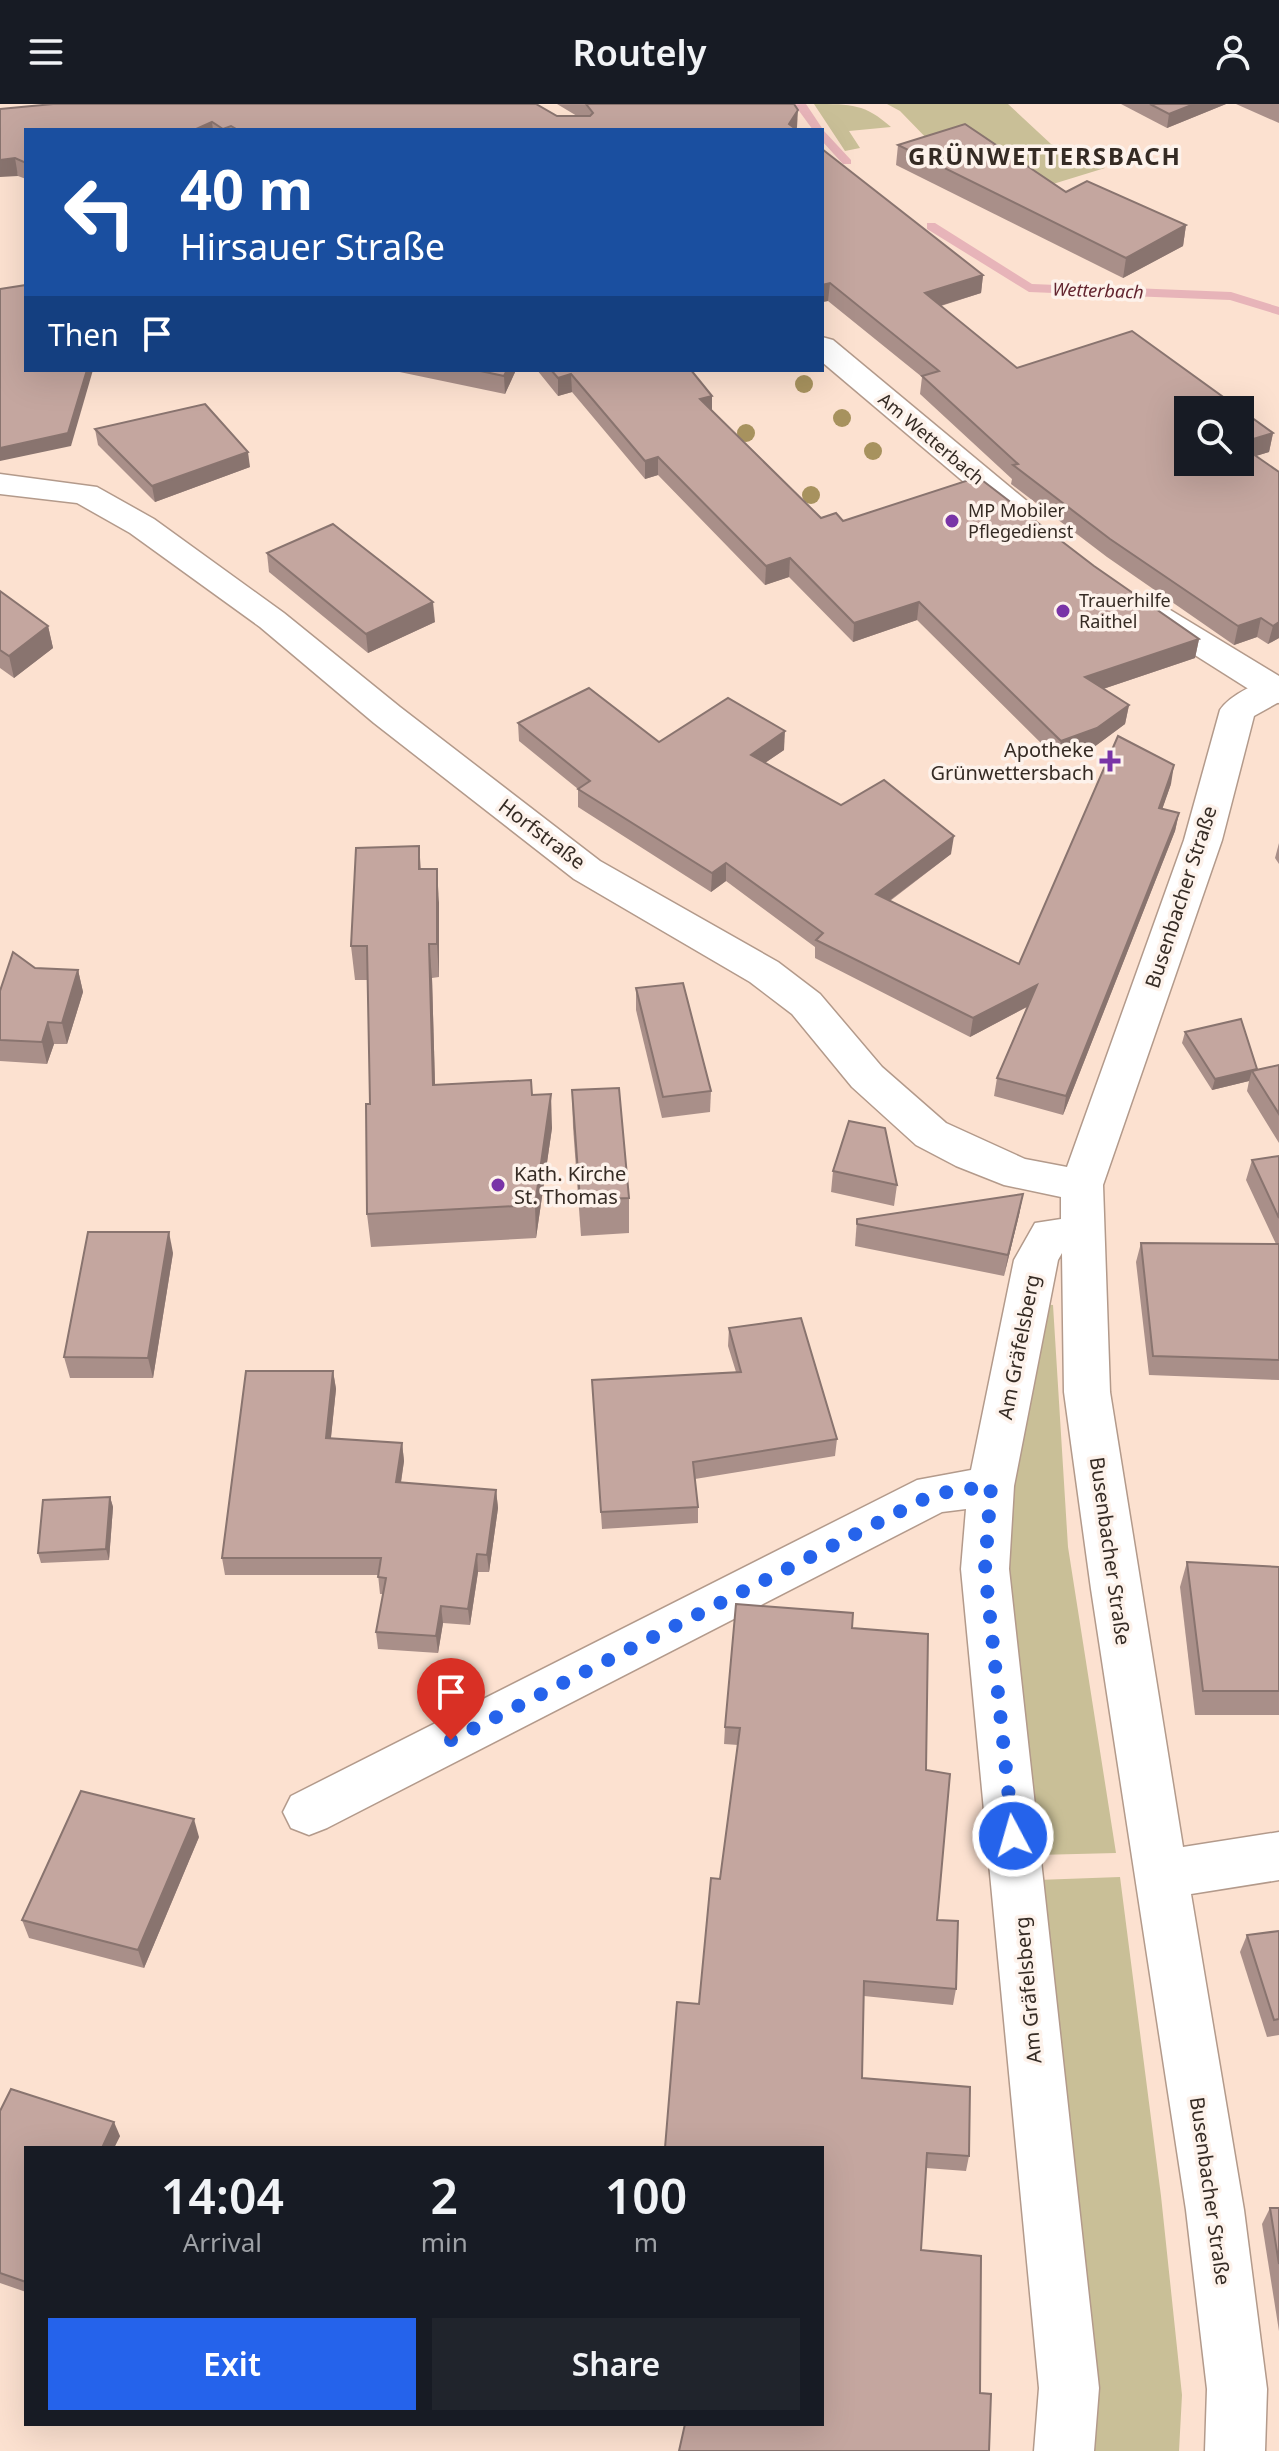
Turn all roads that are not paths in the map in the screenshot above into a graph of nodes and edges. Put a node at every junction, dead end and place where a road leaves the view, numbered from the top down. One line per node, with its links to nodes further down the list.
1 (824, 348): 3 (street, Am Wetterbach)
2 (0, 484): 6 (street, Horfstraße)
3 (1044, 531)
4 (1120, 591): 5 (street)
5 (1277, 691): 6 (street, Busenbacher Straße)
6 (1082, 1185): 7 (street, Busenbacher Straße)
7 (1084, 1237): 8 (street, Am Gräfelsberg); 11 (street, Busenbacher Straße)
8 (991, 1486): 9 (street); 12 (street, Am Gräfelsberg)
9 (309, 1812)
10 (1279, 1856): 11 (street)
11 (1161, 1875): 13 (street, Busenbacher Straße)
12 (1064, 2451)
13 (1235, 2451)

